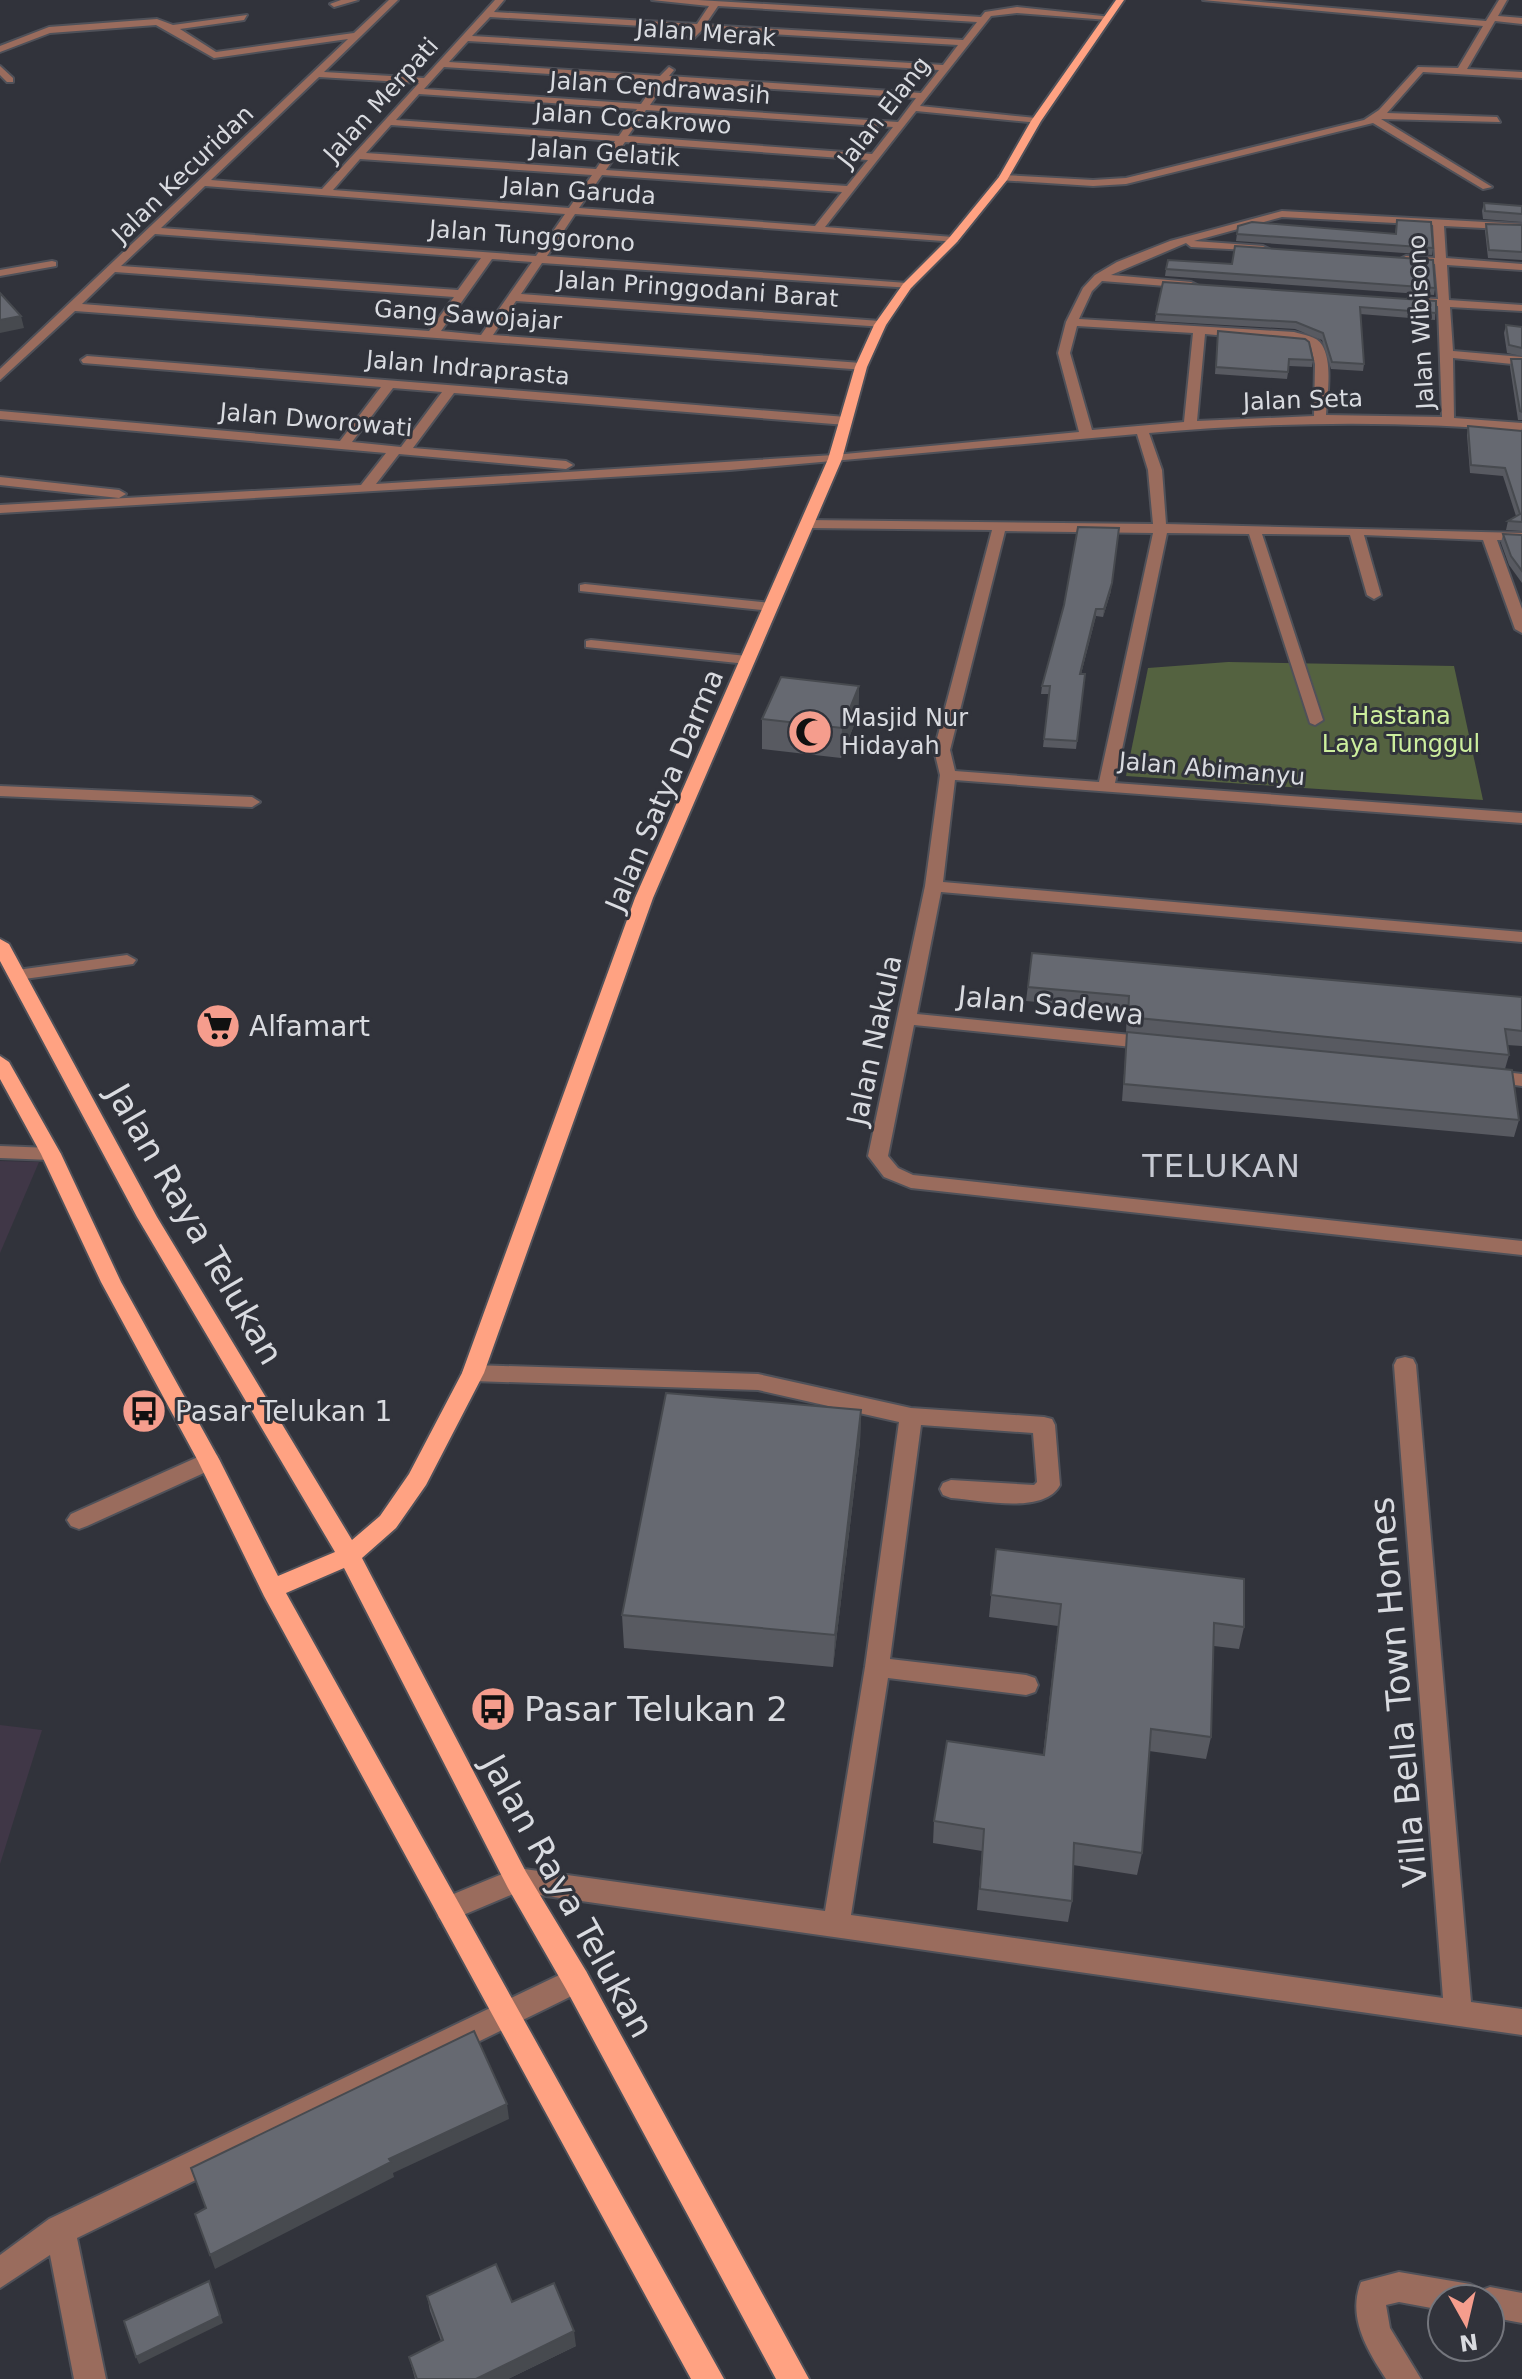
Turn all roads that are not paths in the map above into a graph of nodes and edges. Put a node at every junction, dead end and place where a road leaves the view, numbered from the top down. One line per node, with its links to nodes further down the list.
1 (354, 0): 8 (street)
2 (394, 0): 18 (street, Jalan Kecuridan)
3 (500, 0): 10 (street, Jalan Merpati)
4 (656, 0): 9 (street)
5 (1120, 0): 12 (main road, Jalan Satya Darma)
6 (1207, 0): 14 (street)
7 (1503, 0): 14 (street)
8 (334, 4)
9 (715, 4): 13 (street); 16 (street)
10 (487, 14): 16 (street); 19 (street, Jalan Merpati)
11 (244, 17): 17 (street)
12 (1108, 17): 13 (street); 38 (main road, Jalan Satya Darma)
13 (982, 20): 20 (street, Jalan Elang)
14 (1489, 21): 15 (street); 26 (street)
15 (1522, 21)
16 (698, 27): 20 (street); 22 (street)
17 (172, 28): 18 (street); 21 (street)
18 (358, 35): 27 (street, Jalan Kecuridan)
19 (465, 38): 22 (street, Jalan Merak); 23 (street, Jalan Merpati)
20 (964, 43): 24 (street, Jalan Elang)
21 (0, 49)
22 (681, 52): 24 (street, Jalan Merak); 29 (street)
23 (441, 64): 29 (street); 31 (street, Jalan Merpati)
24 (944, 68): 33 (street, Jalan Elang)
25 (0, 69): 30 (street)
26 (1461, 71): 28 (street); 36 (street)
27 (317, 74): 31 (street); 46 (street, Jalan Kecuridan)
28 (1522, 75)
29 (663, 79): 33 (street); 34 (street)
30 (10, 80)
31 (426, 81): 32 (street, Jalan Merpati)
32 (416, 91): 34 (street, Jalan Cendrawasih); 39 (street, Jalan Merpati)
33 (923, 96): 35 (street, Jalan Elang)
34 (644, 107): 40 (street, Jalan Cendrawasih); 41 (street)
35 (913, 108): 38 (street); 40 (street, Jalan Elang)
36 (1377, 118): 37 (street); 45 (street); 47 (street)
37 (1497, 120)
38 (1036, 121): 45 (main road, Jalan Satya Darma)
39 (389, 122): 41 (street, Jalan Cocakrowo); 42 (street, Jalan Merpati)
40 (900, 125): 43 (street, Jalan Elang)
41 (622, 139): 43 (street, Jalan Cocakrowo); 44 (street)
42 (358, 156): 44 (street, Jalan Gelatik); 49 (street, Jalan Merpati)
43 (875, 157): 48 (street, Jalan Elang)
44 (599, 172): 48 (street, Jalan Gelatik); 50 (street)
45 (1003, 178): 55 (main road, Jalan Satya Darma)
46 (203, 183): 49 (street, Jalan Garuda); 54 (street, Jalan Kecuridan)
47 (1487, 187)
48 (849, 189): 53 (street, Jalan Elang)
49 (325, 192): 50 (street, Jalan Garuda)
50 (573, 211): 53 (street, Jalan Garuda); 60 (street)
51 (1438, 222): 52 (street); 56 (street); 61 (street, Jalan Wibisono)
52 (1522, 227)
53 (818, 229): 55 (street, Jalan Garuda)
54 (153, 231): 58 (street, Jalan Tunggorono); 64 (street, Jalan Kecuridan)
55 (953, 240): 67 (main road, Jalan Satya Darma)
56 (1174, 243): 57 (street); 66 (street)
57 (1284, 250)
58 (489, 255): 60 (street, Jalan Tunggorono); 69 (street)
59 (1393, 258): 61 (street)
60 (540, 259): 67 (street, Jalan Tunggorono); 70 (street)
61 (1440, 261): 63 (street); 72 (street, Jalan Wibisono)
62 (52, 264): 65 (street)
63 (1522, 267)
64 (113, 269): 69 (street); 73 (street, Jalan Kecuridan)
65 (0, 273)
66 (1099, 277): 68 (street); 75 (street)
67 (907, 286): 76 (main road, Jalan Satya Darma)
68 (1206, 286)
69 (461, 294): 78 (street)
70 (514, 297): 76 (street, Jalan Pringgodani Barat); 79 (street)
71 (1401, 300): 72 (street)
72 (1444, 303): 74 (street); 80 (street, Jalan Wibisono)
73 (73, 307): 78 (street, Gang Sawojajar); 84 (street, Jalan Kecuridan)
74 (1522, 308)
75 (1072, 322): 77 (street); 94 (street)
76 (880, 325): 83 (main road, Jalan Satya Darma)
77 (1199, 330): 88 (street); 92 (street)
78 (433, 334): 79 (street, Gang Sawojajar)
79 (485, 338): 83 (street, Gang Sawojajar)
80 (1447, 354): 82 (street); 90 (street, Jalan Wibisono)
81 (87, 360): 85 (street, Jalan Indraprasta)
82 (1522, 361)
83 (861, 367): 89 (main road, Jalan Satya Darma)
84 (0, 376)
85 (390, 384): 86 (street, Jalan Indraprasta); 95 (street)
86 (452, 388): 89 (street, Jalan Indraprasta); 96 (street)
87 (0, 415): 95 (street, Jalan Dworowati)
88 (1320, 419): 90 (street, Jalan Seta); 92 (street, Jalan Seta)
89 (846, 421): 97 (main road, Jalan Satya Darma)
90 (1448, 421): 91 (street, Jalan Seta)
91 (1522, 427)
92 (1190, 428): 93 (street, Jalan Seta)
93 (1142, 431): 94 (street, Jalan Seta); 105 (street, Jalan Abimanyu)
94 (1087, 436): 97 (street, Jalan Seta)
95 (344, 444): 96 (street, Jalan Dworowati)
96 (401, 449): 98 (street, Jalan Dworowati); 100 (street)
97 (835, 459): 98 (street, Jalan Seta); 103 (main road, Jalan Satya Darma)
98 (629, 471): 100 (street)
99 (0, 481): 101 (street)
100 (366, 488): 101 (street)
101 (129, 502): 102 (street)
102 (0, 509)
103 (808, 524): 104 (street); 112 (main road, Jalan Satya Darma)
104 (999, 528): 105 (street); 117 (street, Jalan Nakula)
105 (1160, 531): 107 (street); 118 (street, Jalan Abimanyu)
106 (1356, 531): 107 (street); 108 (street); 111 (street)
107 (1255, 532): 116 (street)
108 (1489, 536): 109 (street); 113 (street)
109 (1522, 537)
110 (585, 588): 112 (street)
111 (1374, 595)
112 (771, 607): 115 (main road, Jalan Satya Darma)
113 (1522, 629)
114 (591, 644): 115 (street)
115 (747, 660): 136 (main road, Jalan Satya Darma)
116 (1315, 720)
117 (948, 775): 118 (street); 122 (street, Jalan Nakula)
118 (1106, 787): 121 (street, Jalan Abimanyu)
119 (0, 791): 120 (street)
120 (252, 802)
121 (1522, 818)
122 (934, 886): 123 (street); 127 (street, Jalan Nakula)
123 (1522, 937)
124 (0, 944): 126 (main road, Jalan Raya Telukan)
125 (127, 960): 126 (street)
126 (17, 975): 141 (main road, Jalan Raya Telukan)
127 (909, 1019): 128 (street, Jalan Sadewa); 134 (street, Jalan Nakula)
128 (1176, 1046)
129 (0, 1062): 133 (main road)
130 (1459, 1073): 131 (street)
131 (1522, 1080)
132 (0, 1152): 133 (street)
133 (51, 1154): 138 (main road)
134 (1522, 1248)
135 (1405, 1365): 150 (street, Villa Bella Town Homes)
136 (473, 1373): 137 (street); 141 (main road, Jalan Satya Darma)
137 (911, 1416): 139 (street); 143 (street)
138 (209, 1461): 140 (street); 142 (main road)
139 (951, 1489)
140 (79, 1520)
141 (349, 1556): 142 (main road, Jalan Satya Darma); 145 (main road, Jalan Raya Telukan)
142 (272, 1589): 146 (main road)
143 (877, 1667): 144 (street); 147 (street)
144 (1026, 1685)
145 (517, 1880): 146 (street); 147 (street); 148 (main road, Jalan Raya Telukan)
146 (449, 1909): 149 (main road)
147 (836, 1926): 150 (street)
148 (576, 1980): 149 (street); 157 (main road, Jalan Raya Telukan)
149 (506, 2011): 152 (street); 156 (main road)
150 (1458, 2013): 151 (street)
151 (1522, 2022)
152 (60, 2230): 153 (street); 155 (street)
153 (0, 2273)
154 (1426, 2292): 158 (street)
155 (90, 2379)
156 (708, 2379)
157 (793, 2379)
158 (1405, 2379)

